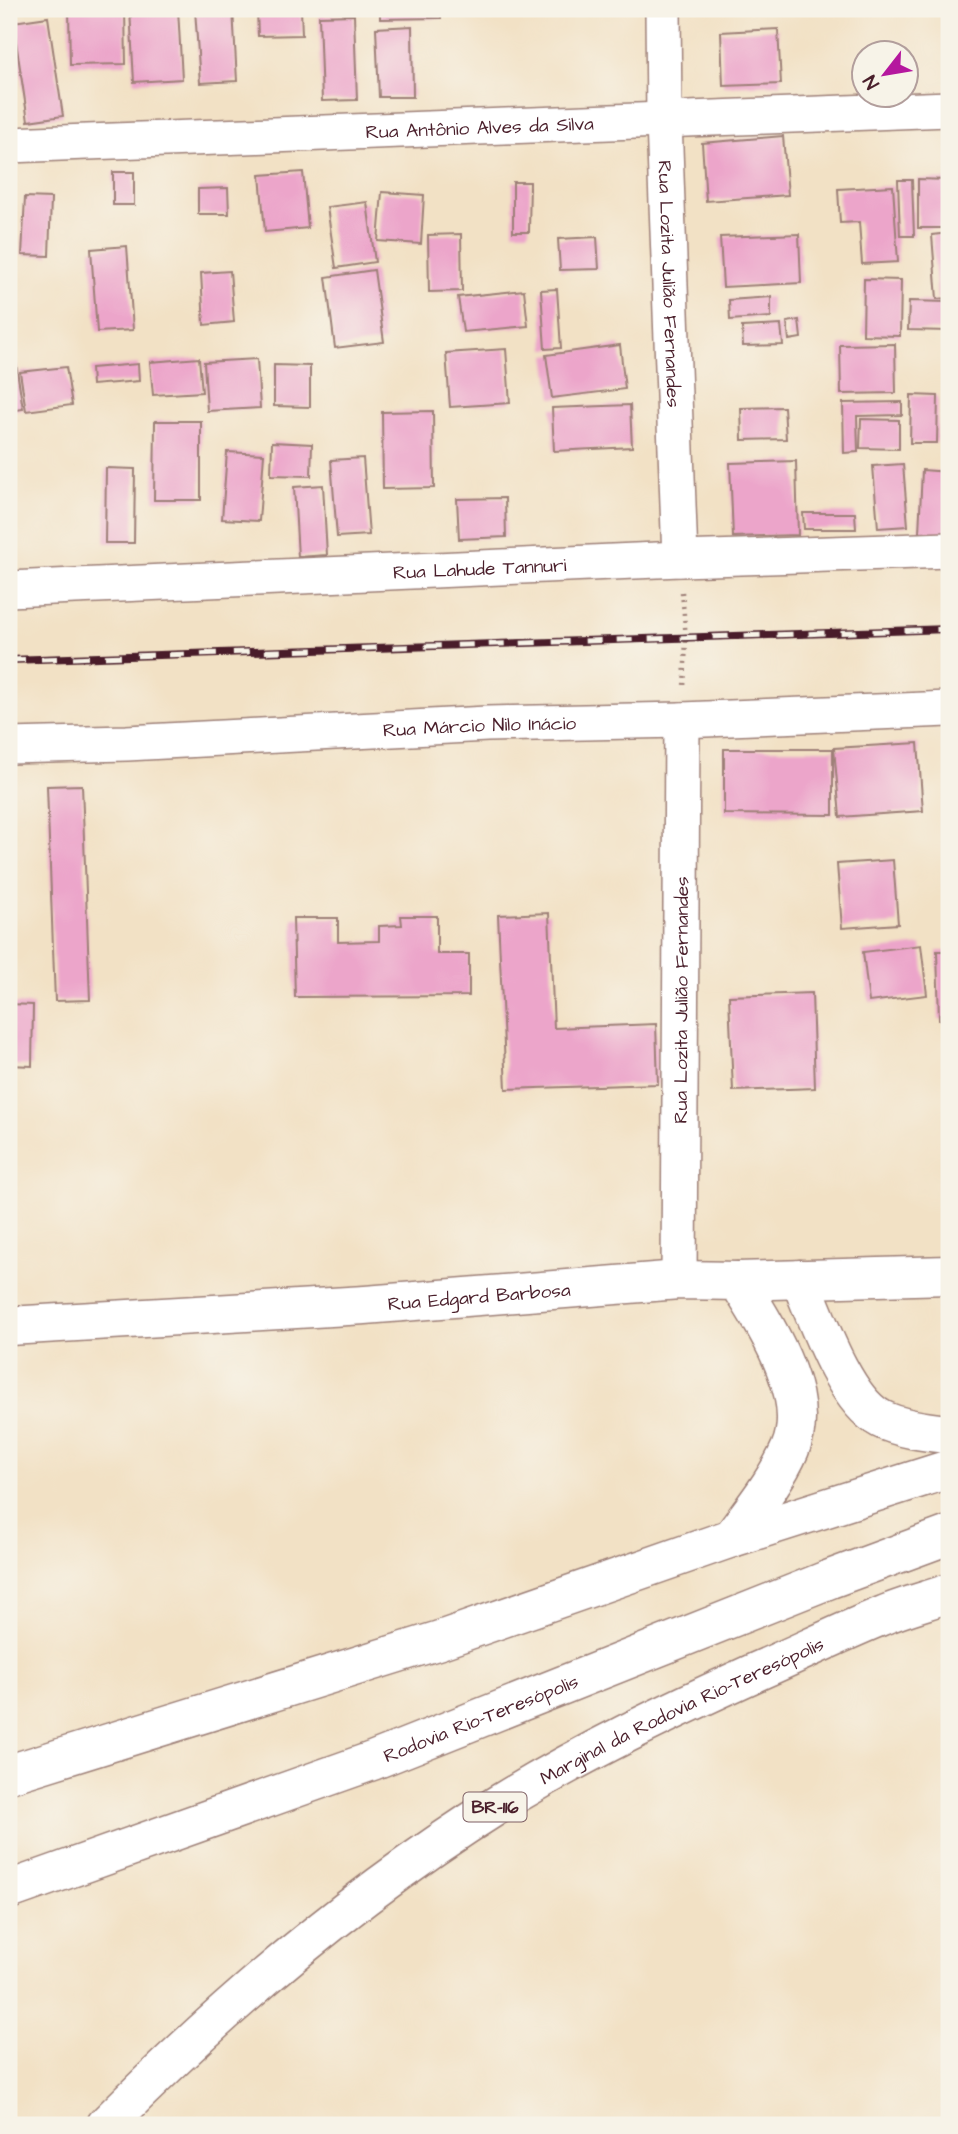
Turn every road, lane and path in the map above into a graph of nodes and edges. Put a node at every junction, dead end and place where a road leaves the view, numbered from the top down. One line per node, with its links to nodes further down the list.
1 (663, 9): 3 (street, Rua Lozita Julião Fernandes)
2 (949, 109): 3 (street, Rua Antônio Alves da Silva)
3 (664, 121): 4 (street, Rua Antônio Alves da Silva); 6 (street, Rua Lozita Julião Fernandes)
4 (9, 145)
5 (949, 550): 6 (street, Rua Lahude Tannuri)
6 (680, 559): 7 (street, Rua Lahude Tannuri); 9 (path)
7 (9, 589)
8 (949, 709): 9 (street, Rua Márcio Nilo Inácio)
9 (682, 720): 10 (street, Rua Márcio Nilo Inácio); 13 (street, Rua Lozita Julião Fernandes)
10 (9, 746)
11 (949, 1275): 12 (main road, Rua Edgard Barbosa)
12 (800, 1279): 14 (main road, Rua Edgard Barbosa); 16 (main road)
13 (679, 1280): 14 (main road, Rua Edgard Barbosa); 15 (main road, Rua Edgard Barbosa)
14 (738, 1281): 19 (main road)
15 (9, 1326)
16 (949, 1434)
17 (949, 1469): 19 (main road)
18 (949, 1535): 22 (main road, Rodovia Rio-Teresópolis)
19 (732, 1538): 21 (main road)
20 (949, 1593): 23 (main road, Marginal da Rodovia Rio-Teresópolis / BR-116)
21 (9, 1774)
22 (9, 1890)
23 (106, 2125)

